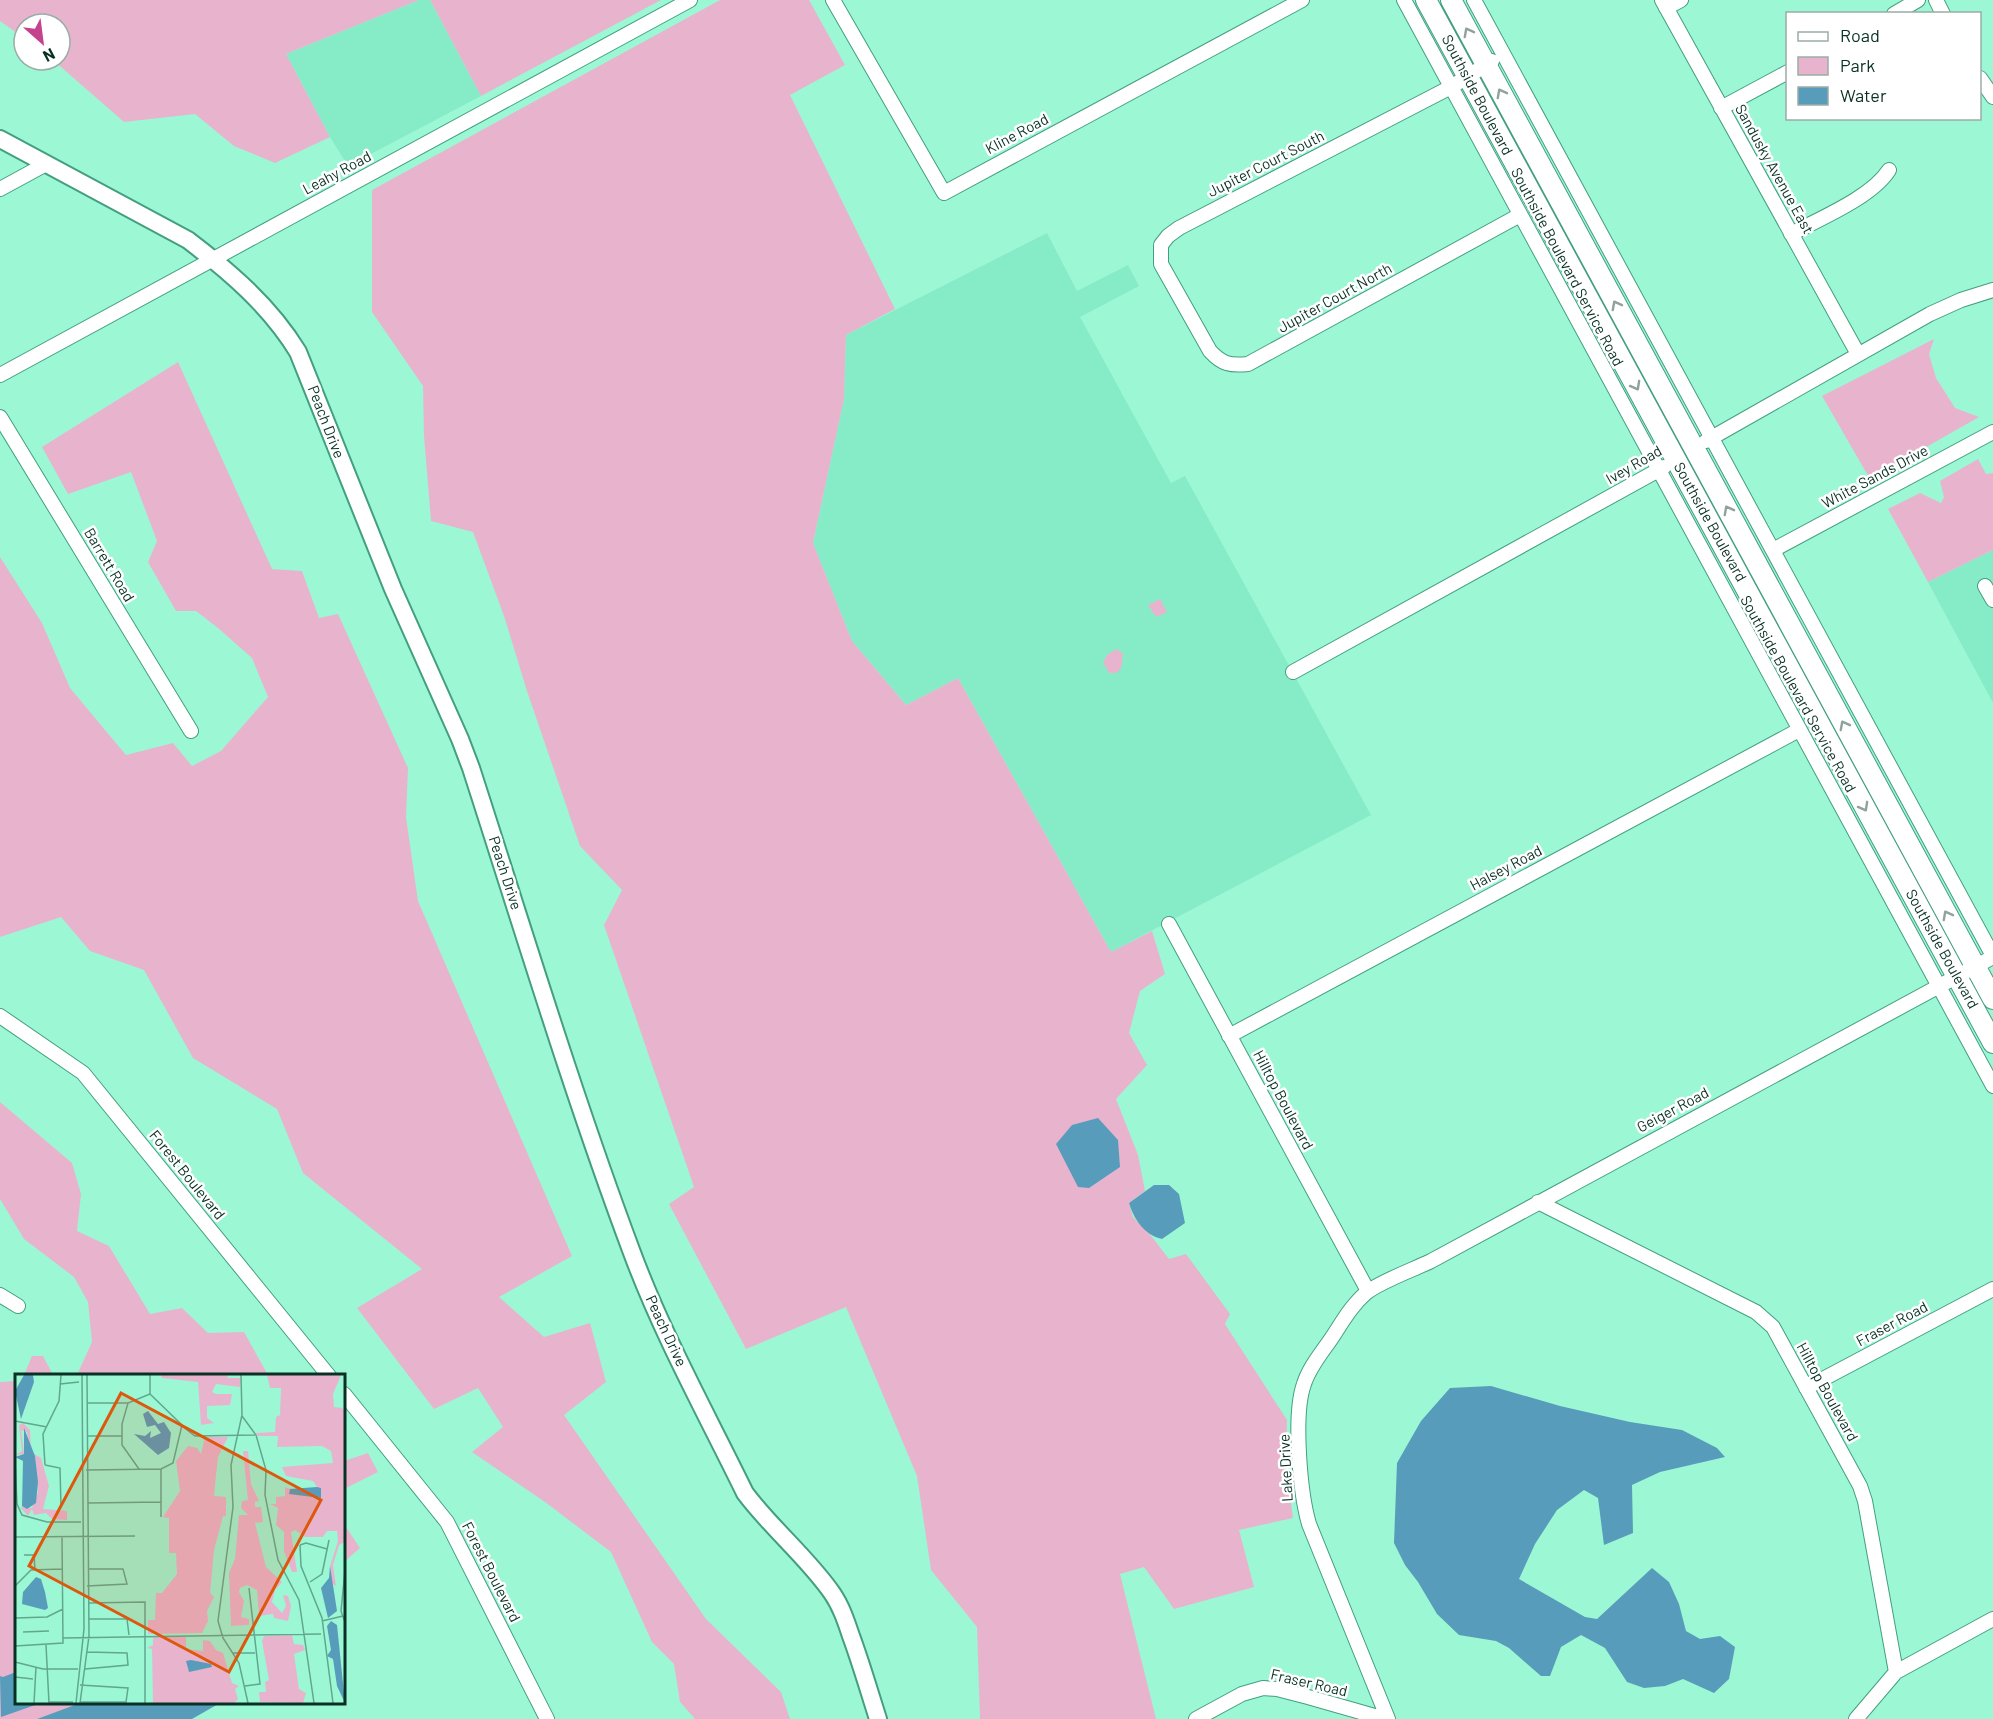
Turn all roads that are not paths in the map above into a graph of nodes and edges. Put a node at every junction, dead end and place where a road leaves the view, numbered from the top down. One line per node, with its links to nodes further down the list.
1 (690, 0): 26 (street, Leahy Road)
2 (833, 0): 3 (street, Kline Road)
3 (1302, 0)
4 (1404, 0): 17 (street, Southside Boulevard Service Road)
5 (1426, 0): 15 (highway, Southside Boulevard)
6 (1451, 0): 13 (highway, Southside Boulevard, one-way to 6)
7 (1474, 0): 12 (street)
8 (1681, 0): 10 (street)
9 (1918, 0): 11 (street)
10 (1664, 4): 19 (street, Sandusky Avenue East)
11 (1897, 12)
12 (1503, 54): 13 (street, Jupiter Court South); 33 (street)
13 (1486, 65): 15 (street, Jupiter Court South); 34 (highway, Southside Boulevard, one-way to 13)
14 (1786, 73): 19 (street)
15 (1468, 77): 17 (street, Jupiter Court South); 35 (highway, Southside Boulevard, one-way to 35)
16 (1981, 79): 18 (street)
17 (1451, 87): 24 (street, Southside Boulevard Service Road); 28 (street, Jupiter Court South)
18 (1993, 97)
19 (1721, 108): 25 (street, Sandusky Avenue East)
20 (0, 139): 21 (main road, Peach Drive)
21 (46, 164): 23 (street); 26 (main road, Peach Drive)
22 (1890, 170): 25 (street)
23 (0, 189)
24 (1520, 215): 28 (street, Jupiter Court North); 36 (street, Southside Boulevard Service Road)
25 (1791, 234): 29 (street, Sandusky Avenue East)
26 (213, 259): 30 (street, Leahy Road); 64 (main road, Peach Drive)
27 (1993, 290): 29 (street, Ivey Road)
28 (1185, 307)
29 (1858, 354): 33 (street, Ivey Road)
30 (0, 375)
31 (0, 417): 42 (street, Barrett Road)
32 (1993, 432): 37 (street, White Sands Drive)
33 (1712, 438): 34 (street, Ivey Road); 37 (street)
34 (1694, 448): 35 (street, Ivey Road); 45 (highway, Southside Boulevard, one-way to 34)
35 (1676, 460): 36 (street, Ivey Road); 46 (highway, Southside Boulevard, one-way to 46)
36 (1659, 471): 40 (street, Ivey Road); 41 (street, Southside Boulevard Service Road)
37 (1773, 550): 44 (street)
38 (1985, 586): 39 (street)
39 (1993, 600)
40 (1293, 672)
41 (1799, 730): 47 (street, Southside Boulevard Service Road); 50 (street, Halsey Road)
42 (191, 731)
43 (1169, 924): 50 (street, Hilltop Boulevard)
44 (1993, 956): 45 (street, Geiger Road)
45 (1975, 967): 46 (street, Geiger Road); 48 (highway, Southside Boulevard)
46 (1957, 976): 47 (street, Geiger Road); 51 (highway, Southside Boulevard)
47 (1939, 986): 52 (street, Southside Boulevard Service Road); 53 (street, Geiger Road)
48 (1993, 999)
49 (0, 1016): 58 (street, Forest Boulevard)
50 (1229, 1036): 55 (street, Hilltop Boulevard)
51 (1993, 1043)
52 (1993, 1086)
53 (1538, 1202): 55 (street, Geiger Road); 59 (street, Hilltop Boulevard)
54 (1993, 1289): 59 (street, Fraser Road)
55 (1368, 1292): 66 (street, Lake Drive)
56 (0, 1295): 57 (street)
57 (18, 1306)
58 (327, 1374)
59 (1806, 1388): 62 (street, Hilltop Boulevard)
60 (345, 1395): 63 (street, Forest Boulevard)
61 (1993, 1619): 62 (street)
62 (1896, 1672): 67 (street)
63 (547, 1719)
64 (878, 1719)
65 (1196, 1719): 66 (street, Fraser Road)
66 (1386, 1719)
67 (1856, 1719)

